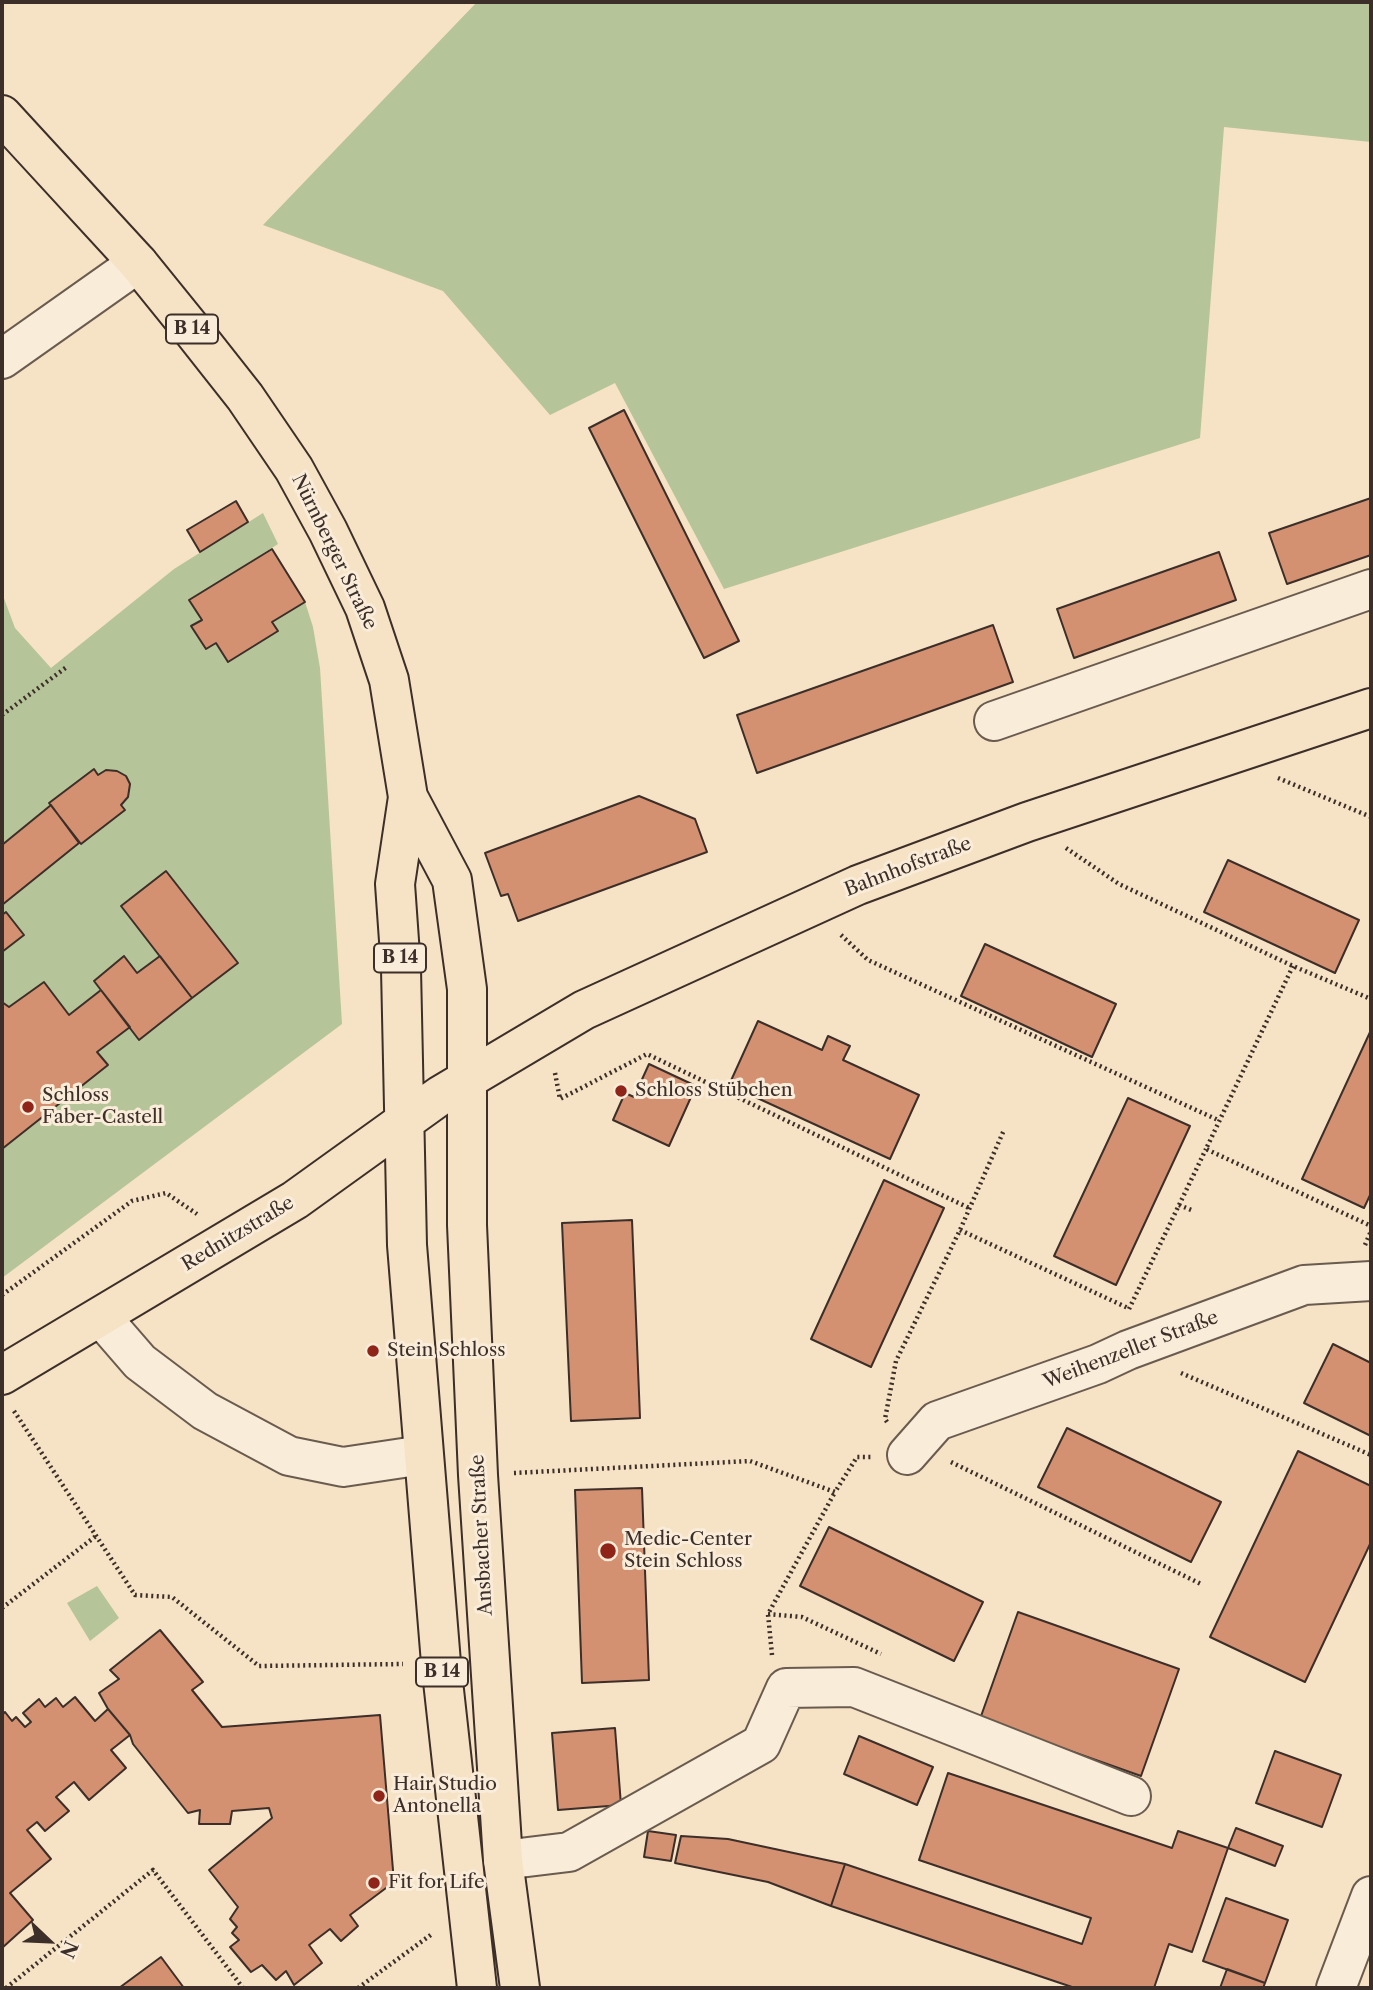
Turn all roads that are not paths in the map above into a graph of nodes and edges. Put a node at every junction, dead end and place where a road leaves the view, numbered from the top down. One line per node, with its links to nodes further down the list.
1 (2, 115): 2 (main road, Nürnberger Straße / B 14)
2 (138, 263): 3 (street); 7 (main road, Nürnberger Straße / B 14)
3 (2, 359)
4 (1371, 589): 6 (street)
5 (1371, 708): 8 (main road, Bahnhofstraße)
6 (994, 721)
7 (408, 797): 8 (main road, Nürnberger Straße / B 14); 9 (main road, Nürnberger Straße / B 14)
8 (467, 1081): 9 (main road, Rednitzstraße); 16 (main road, Ansbacher Straße / B 14)
9 (404, 1120): 11 (main road, Rednitzstraße); 13 (main road, B 14)
10 (1371, 1281): 14 (street, Weihenzeller Straße)
11 (101, 1317): 12 (main road, Rednitzstraße); 13 (street)
12 (5, 1389)
13 (423, 1455): 18 (main road, B 14)
14 (908, 1455)
15 (1131, 1796): 16 (street)
16 (503, 1860): 19 (main road, Ansbacher Straße / B 14)
17 (1371, 1896): 20 (street)
18 (477, 1988)
19 (520, 1988)
20 (1336, 1988)

